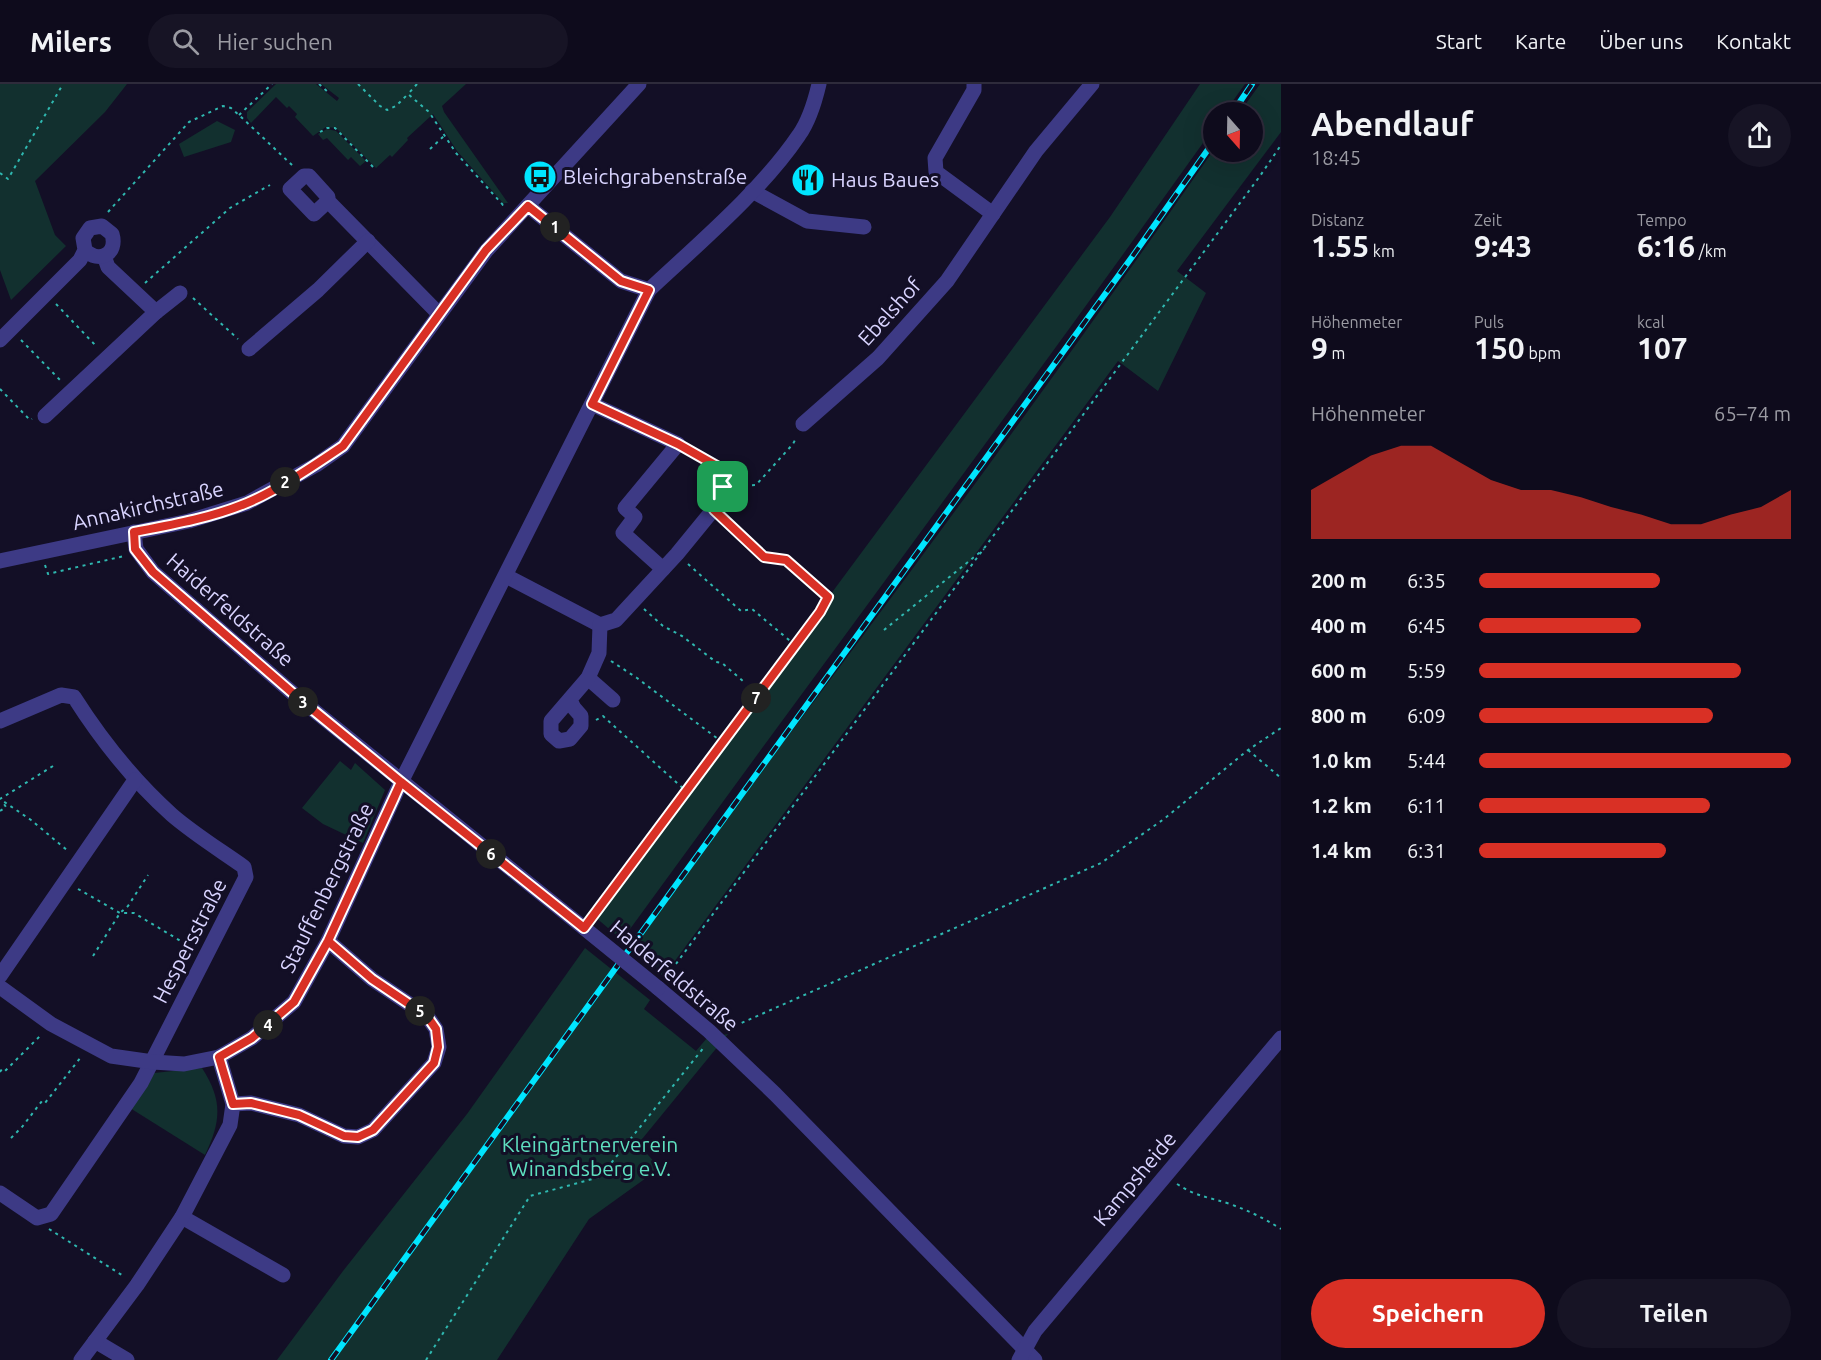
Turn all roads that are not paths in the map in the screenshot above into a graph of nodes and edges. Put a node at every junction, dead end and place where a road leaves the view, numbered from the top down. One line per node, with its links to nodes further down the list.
1 (639, 84): 7 (street, Annakirchstraße)
2 (819, 84): 5 (street)
3 (974, 84): 8 (street)
4 (1092, 84): 8 (street, Ebelshof)
5 (752, 191): 9 (street); 13 (street)
6 (328, 201): 6 (street); 10 (street)
7 (528, 206): 13 (street); 16 (street, Annakirchstraße)
8 (993, 214): 21 (street, Ebelshof)
9 (864, 227)
10 (368, 241): 16 (street); 18 (street)
11 (85, 250): 12 (street); 12 (street); 17 (street)
12 (104, 256): 15 (street)
13 (649, 290): 19 (street)
14 (180, 293): 15 (street)
15 (156, 312): 20 (street)
16 (440, 314): 23 (street, Annakirchstraße)
17 (5, 335)
18 (249, 349)
19 (592, 404): 25 (street); 26 (street)
20 (45, 416)
21 (803, 424)
22 (723, 487): 25 (street)
23 (134, 532): 24 (street, Annakirchstraße); 33 (street, Haiderfeldstraße)
24 (0, 561)
25 (663, 569): 27 (street)
26 (506, 576): 27 (street); 33 (street)
27 (600, 625): 28 (street)
28 (588, 678): 29 (street); 30 (street)
29 (570, 700): 29 (street)
30 (613, 700)
31 (0, 721): 32 (street, Hespersstraße)
32 (135, 780): 35 (street); 39 (street, Hespersstraße)
33 (401, 782): 34 (street, Stauffenbergstraße); 45 (street, Haiderfeldstraße, bridge)
34 (328, 941): 38 (street, Stauffenbergstraße); 40 (street)
35 (0, 976)
36 (0, 987): 39 (street, Stauffenbergstraße)
37 (1281, 1038): 45 (street, Kampsheide)
38 (219, 1057): 39 (street, Stauffenbergstraße); 40 (street)
39 (153, 1062): 41 (street, Hespersstraße)
40 (233, 1104): 42 (street)
41 (0, 1193)
42 (182, 1217): 43 (street); 44 (street)
43 (283, 1275)
44 (95, 1341): 46 (street); 47 (street)
45 (1026, 1357)
46 (81, 1360)
47 (127, 1360)

